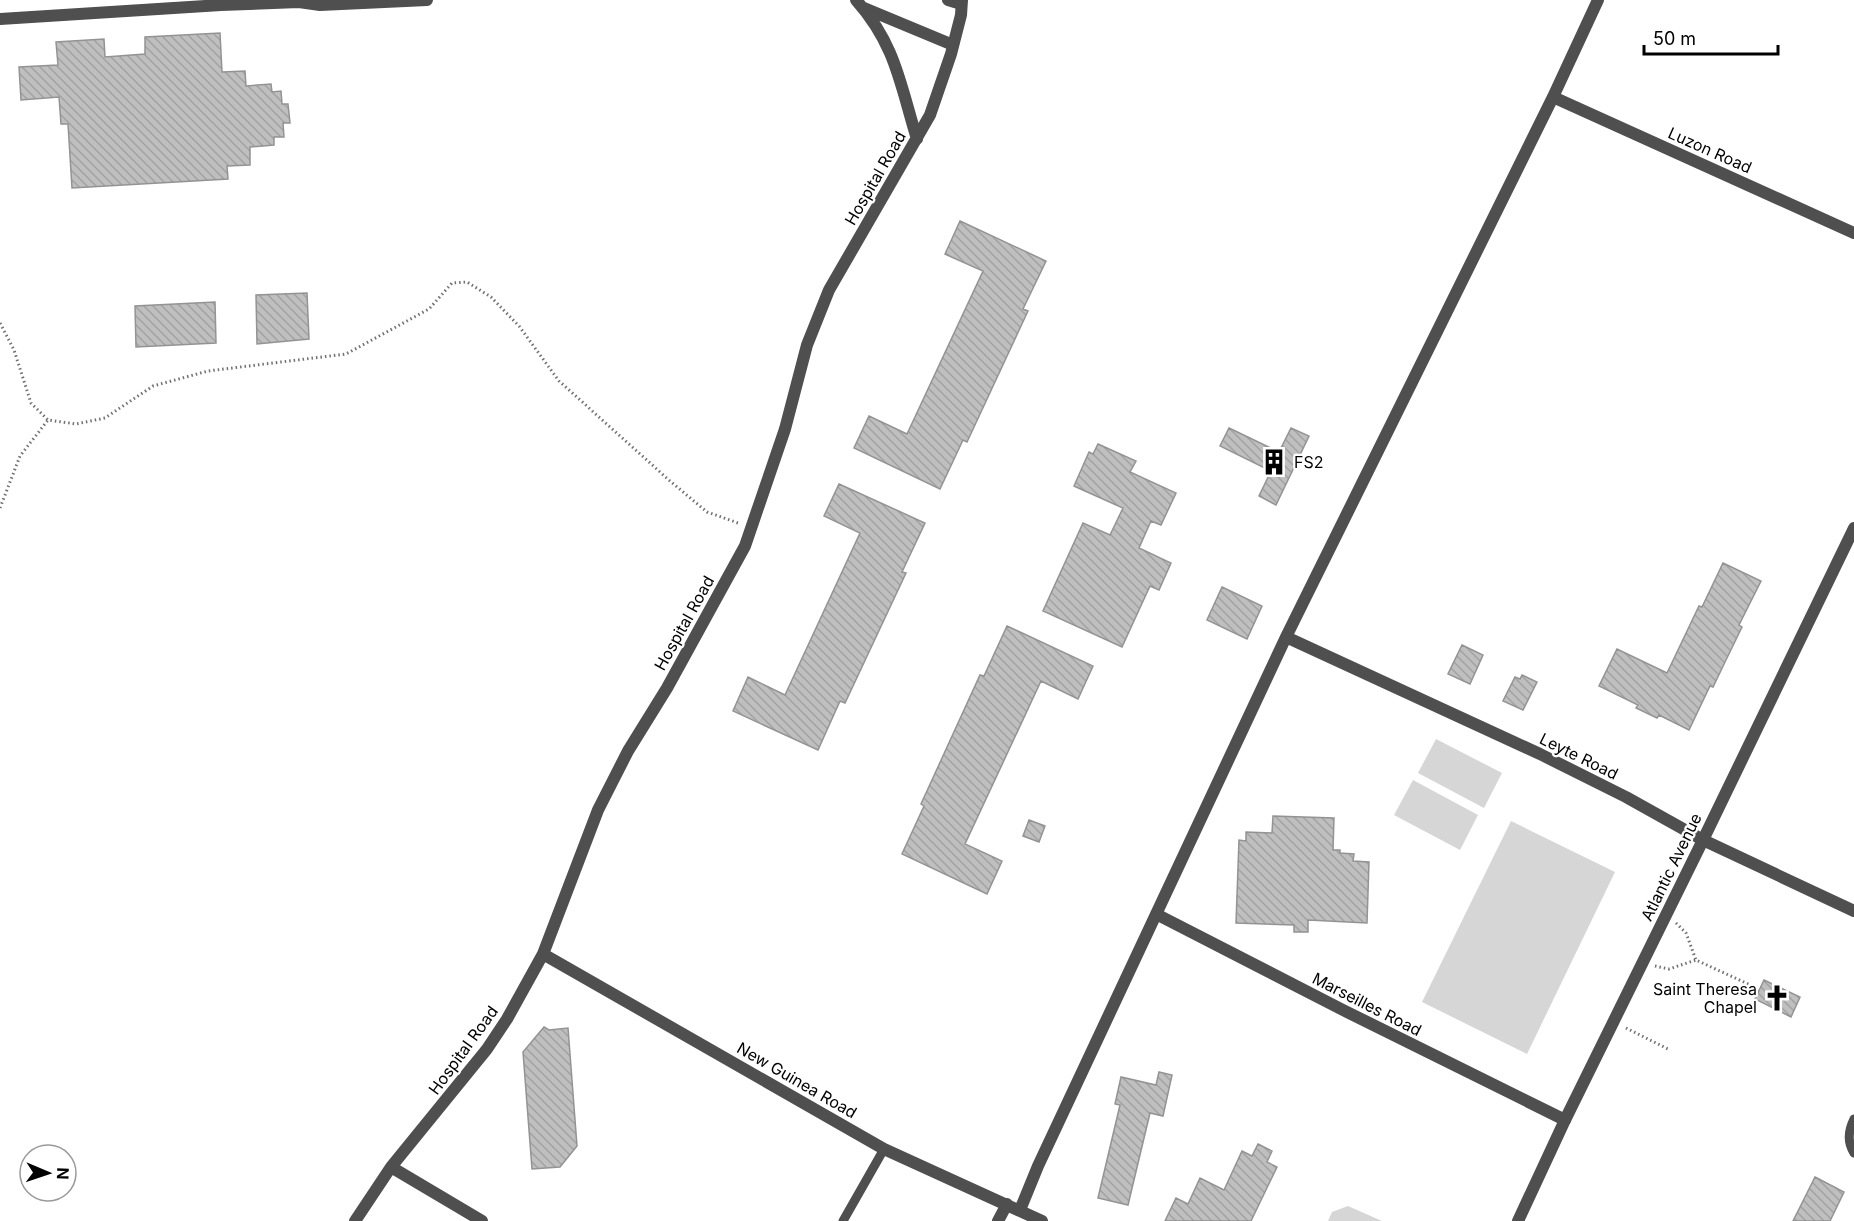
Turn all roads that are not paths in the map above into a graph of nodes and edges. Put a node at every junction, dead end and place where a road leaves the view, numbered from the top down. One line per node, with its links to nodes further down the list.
1 (427, 0): 6 (street)
2 (948, 0): 4 (street)
3 (1598, 0): 8 (street)
4 (962, 2): 7 (street, Hospital Road)
5 (860, 4): 7 (street); 9 (street)
6 (0, 19)
7 (953, 45): 9 (street, Hospital Road)
8 (1552, 97): 10 (street, Luzon Road); 12 (street)
9 (916, 139): 16 (street, Hospital Road)
10 (1854, 233)
11 (1854, 528): 13 (street, Atlantic Avenue)
12 (1286, 637): 13 (street, Leyte Road); 15 (street)
13 (1703, 840): 14 (street, Leyte Road); 17 (street, Atlantic Avenue)
14 (1854, 911)
15 (1156, 914): 17 (street, Marseilles Road); 23 (street)
16 (543, 954): 19 (street, New Guinea Road); 21 (street, Hospital Road)
17 (1565, 1119): 29 (street, Atlantic Avenue)
18 (1854, 1119): 20 (lane)
19 (884, 1149): 22 (street, New Guinea Road); 26 (lane)
20 (1854, 1153)
21 (391, 1167): 24 (street, Hospital Road); 25 (street)
22 (1007, 1204): 23 (street, New Guinea Road); 27 (street)
23 (1020, 1210): 28 (street, New Guinea Road)
24 (355, 1221)
25 (482, 1221)
26 (843, 1221)
27 (998, 1221)
28 (1042, 1221)
29 (1518, 1221)

